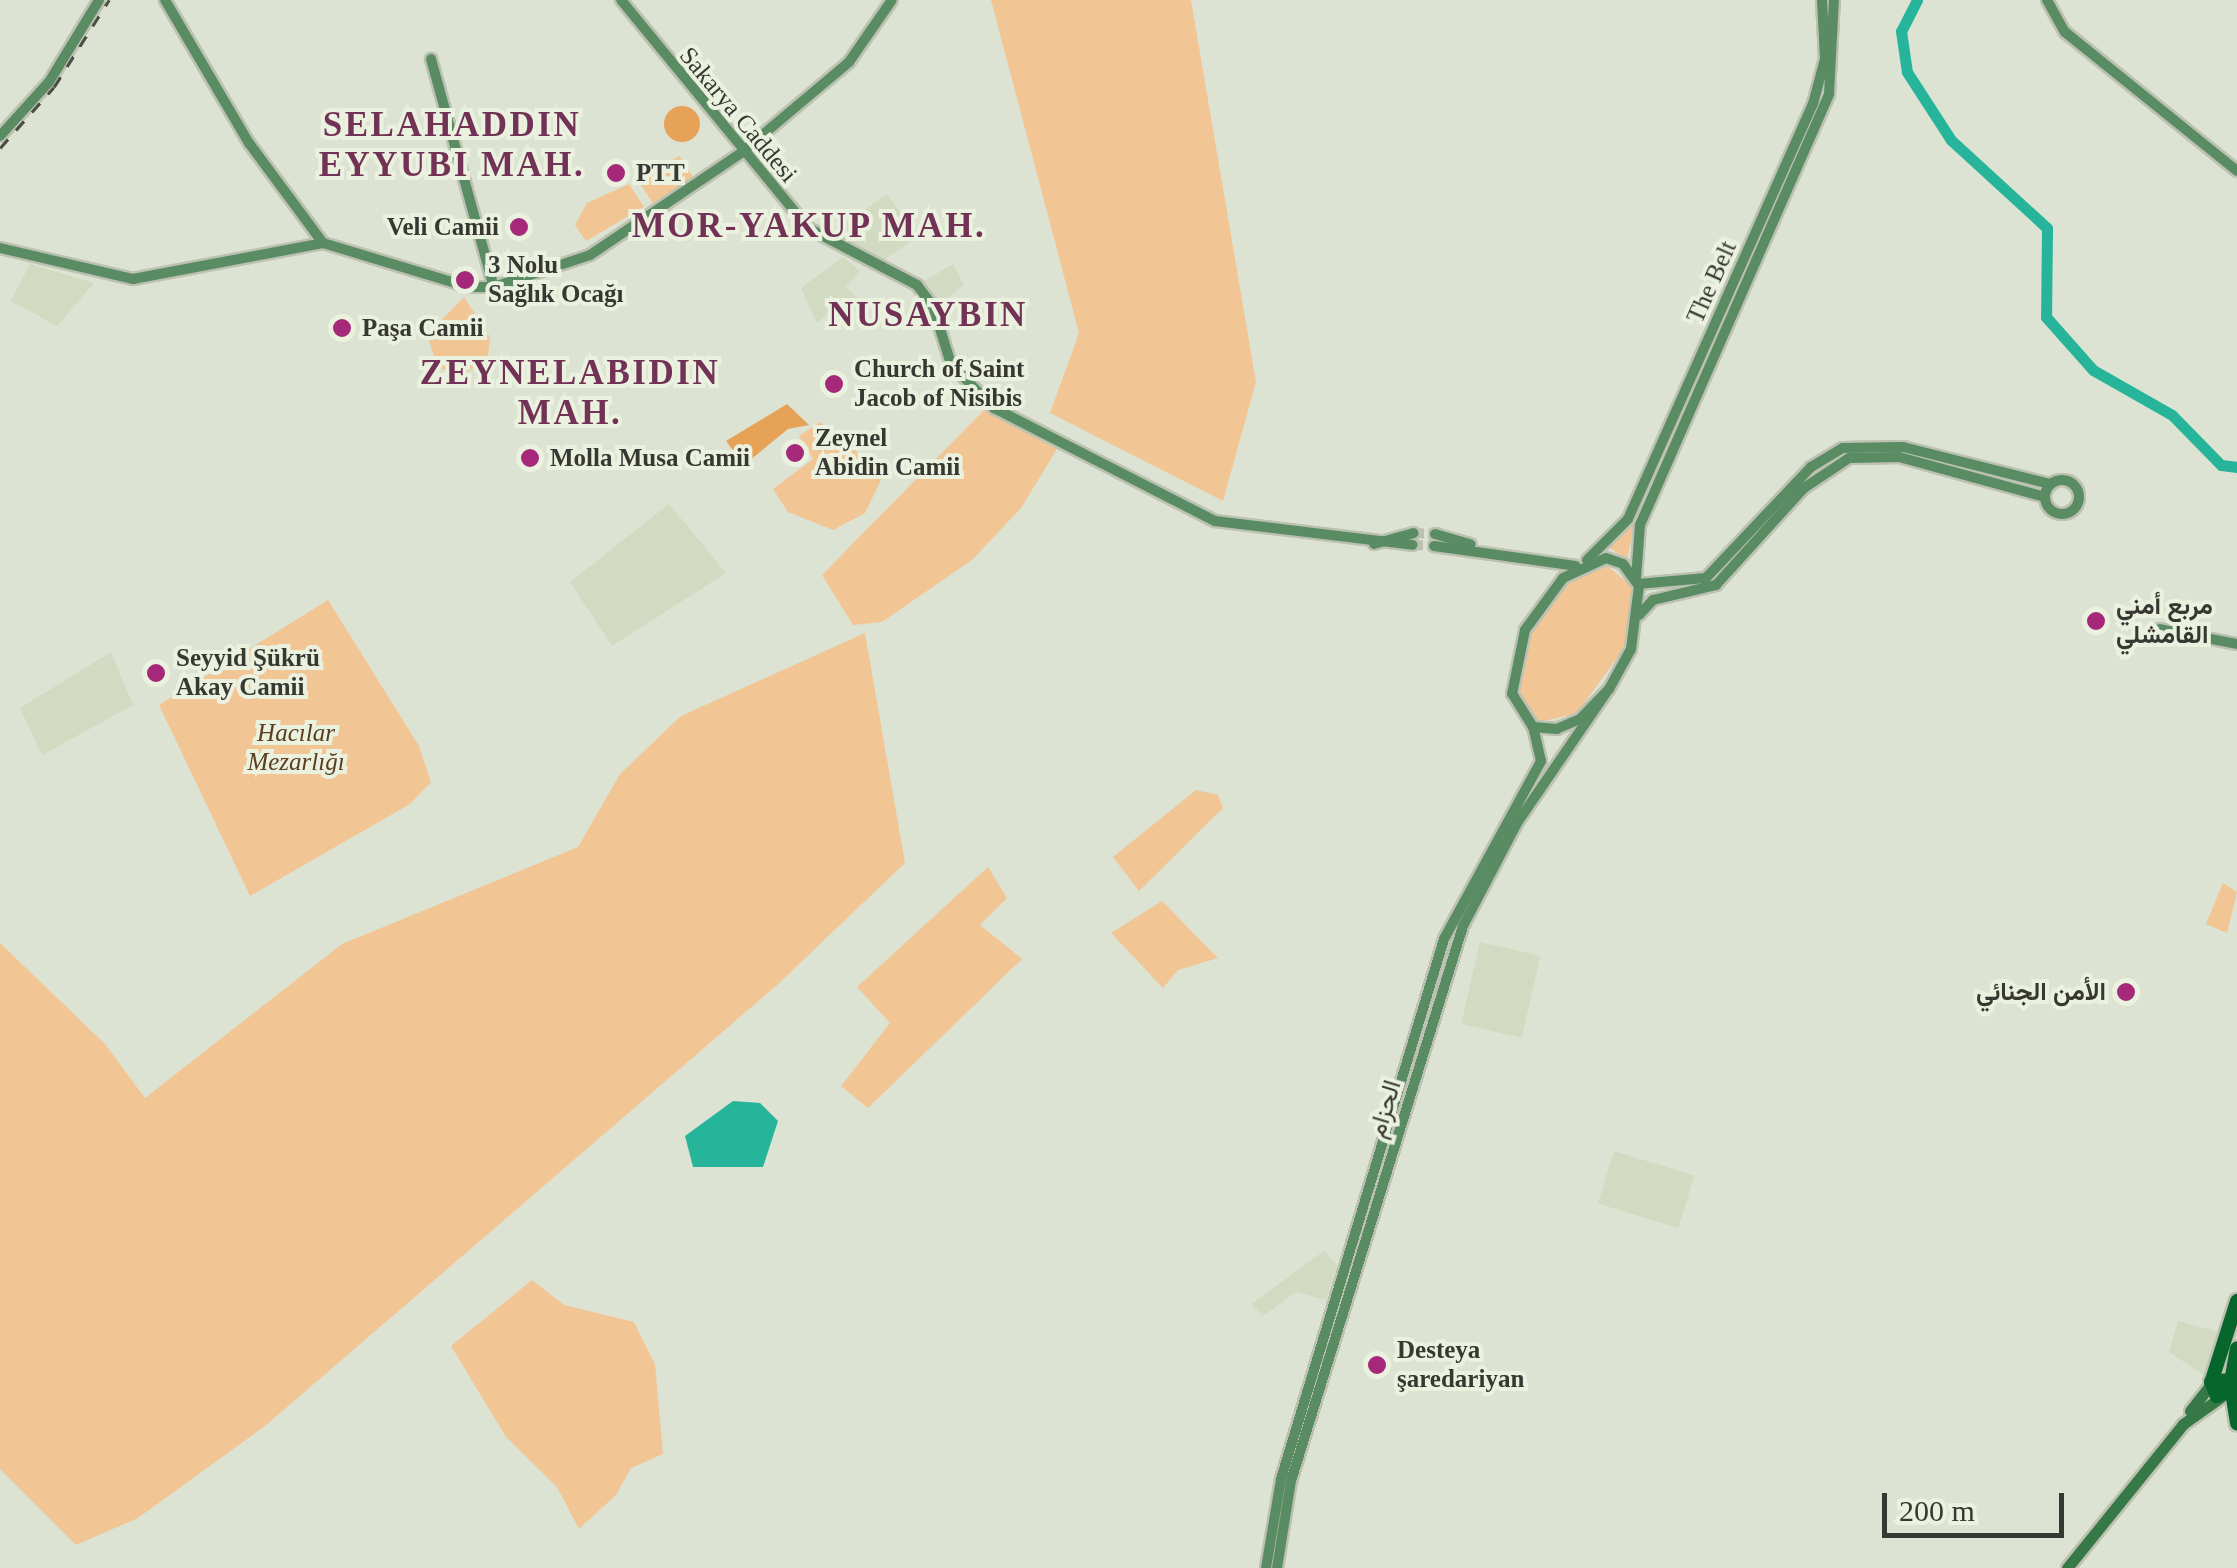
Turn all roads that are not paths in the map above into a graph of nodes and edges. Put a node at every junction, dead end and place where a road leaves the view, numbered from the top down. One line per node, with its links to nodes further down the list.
1 (100, 0): 9 (main road)
2 (166, 0): 12 (main road)
3 (621, 0): 10 (main road, Sakarya Caddesi)
4 (892, 0): 10 (main road)
5 (1822, 0): 21 (main road, The Belt)
6 (1834, 0): 23 (main road, The Belt)
7 (2047, 0): 11 (main road)
8 (430, 60): 14 (main road)
9 (0, 136)
10 (741, 153): 14 (main road); 18 (main road, Sakarya Caddesi)
11 (2237, 171)
12 (322, 244): 13 (main road); 14 (main road)
13 (0, 248)
14 (494, 287)
15 (2050, 484): 16 (main road); 16 (main road); 23 (main road)
16 (2045, 497): 25 (main road)
17 (1435, 534): 20 (main road)
18 (1414, 539)
19 (1434, 546): 20 (main road)
20 (1486, 550): 22 (main road)
21 (1583, 563): 22 (main road); 23 (main road); 24 (main road)
22 (1546, 566): 24 (main road)
23 (1637, 581): 25 (main road)
24 (1547, 594): 28 (main road)
25 (1638, 615): 27 (main road)
26 (2237, 647): 26 (main road)
27 (1606, 693): 28 (main road); 34 (main road, الحزام)
28 (1533, 726): 33 (main road, الحزام)
29 (2237, 1301): 31 (highway)
30 (2237, 1349): 31 (highway)
31 (2220, 1390): 32 (highway); 35 (main road)
32 (2237, 1424)
33 (1266, 1568)
34 (1276, 1568)
35 (2067, 1568)

